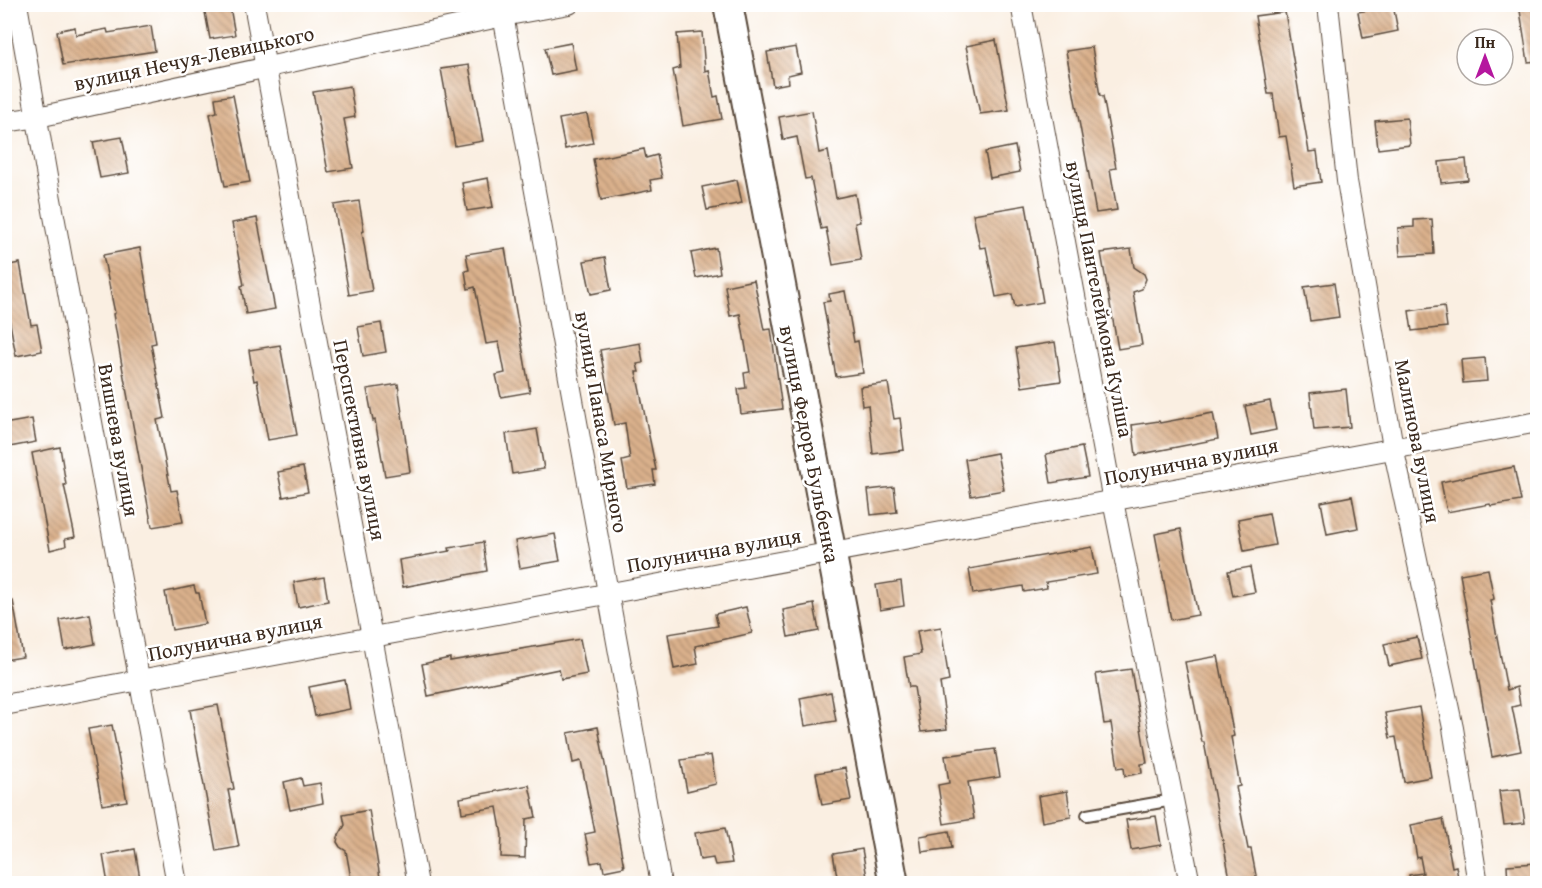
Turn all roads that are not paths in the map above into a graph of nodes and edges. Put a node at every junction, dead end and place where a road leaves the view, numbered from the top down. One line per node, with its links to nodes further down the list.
1 (17, 4): 9 (street, Вишнева вулиця)
2 (254, 4): 8 (street, Перспективна вулиця)
3 (569, 4): 7 (street, вулиця Нечуя-Левицького)
4 (728, 4): 14 (street, вулиця Федора Бульбенка)
5 (1021, 4): 13 (street, вулиця Пантелеймона Куліша)
6 (1328, 4): 12 (street, Малинова вулиця)
7 (502, 10): 8 (street, вулиця Нечуя-Левицького); 15 (street, вулиця Панаса Мирного)
8 (265, 67): 9 (street, вулиця Нечуя-Левицького); 16 (street, Перспективна вулиця)
9 (38, 117): 10 (street, вулиця Нечуя-Левицького); 17 (street, Вишнева вулиця)
10 (4, 122)
11 (1538, 422): 12 (street, Полунична вулиця)
12 (1393, 447): 13 (street, Полунична вулиця); 26 (street, Малинова вулиця)
13 (1113, 501): 14 (street, Полунична вулиця); 19 (street, вулиця Пантелеймона Куліша)
14 (831, 553): 15 (street, Полунична вулиця); 24 (street, вулиця Федора Бульбенка)
15 (608, 593): 16 (street, Полунична вулиця); 23 (street, вулиця Панаса Мирного)
16 (372, 636): 17 (street, Полунична вулиця); 22 (street, Перспективна вулиця)
17 (138, 679): 18 (street, Полунична вулиця); 21 (street, Вишнева вулиця)
18 (4, 705)
19 (1173, 800): 20 (lane); 25 (street, вулиця Пантелеймона Куліша)
20 (1087, 814)
21 (177, 884)
22 (418, 884)
23 (662, 884)
24 (894, 884)
25 (1190, 884)
26 (1478, 884)

